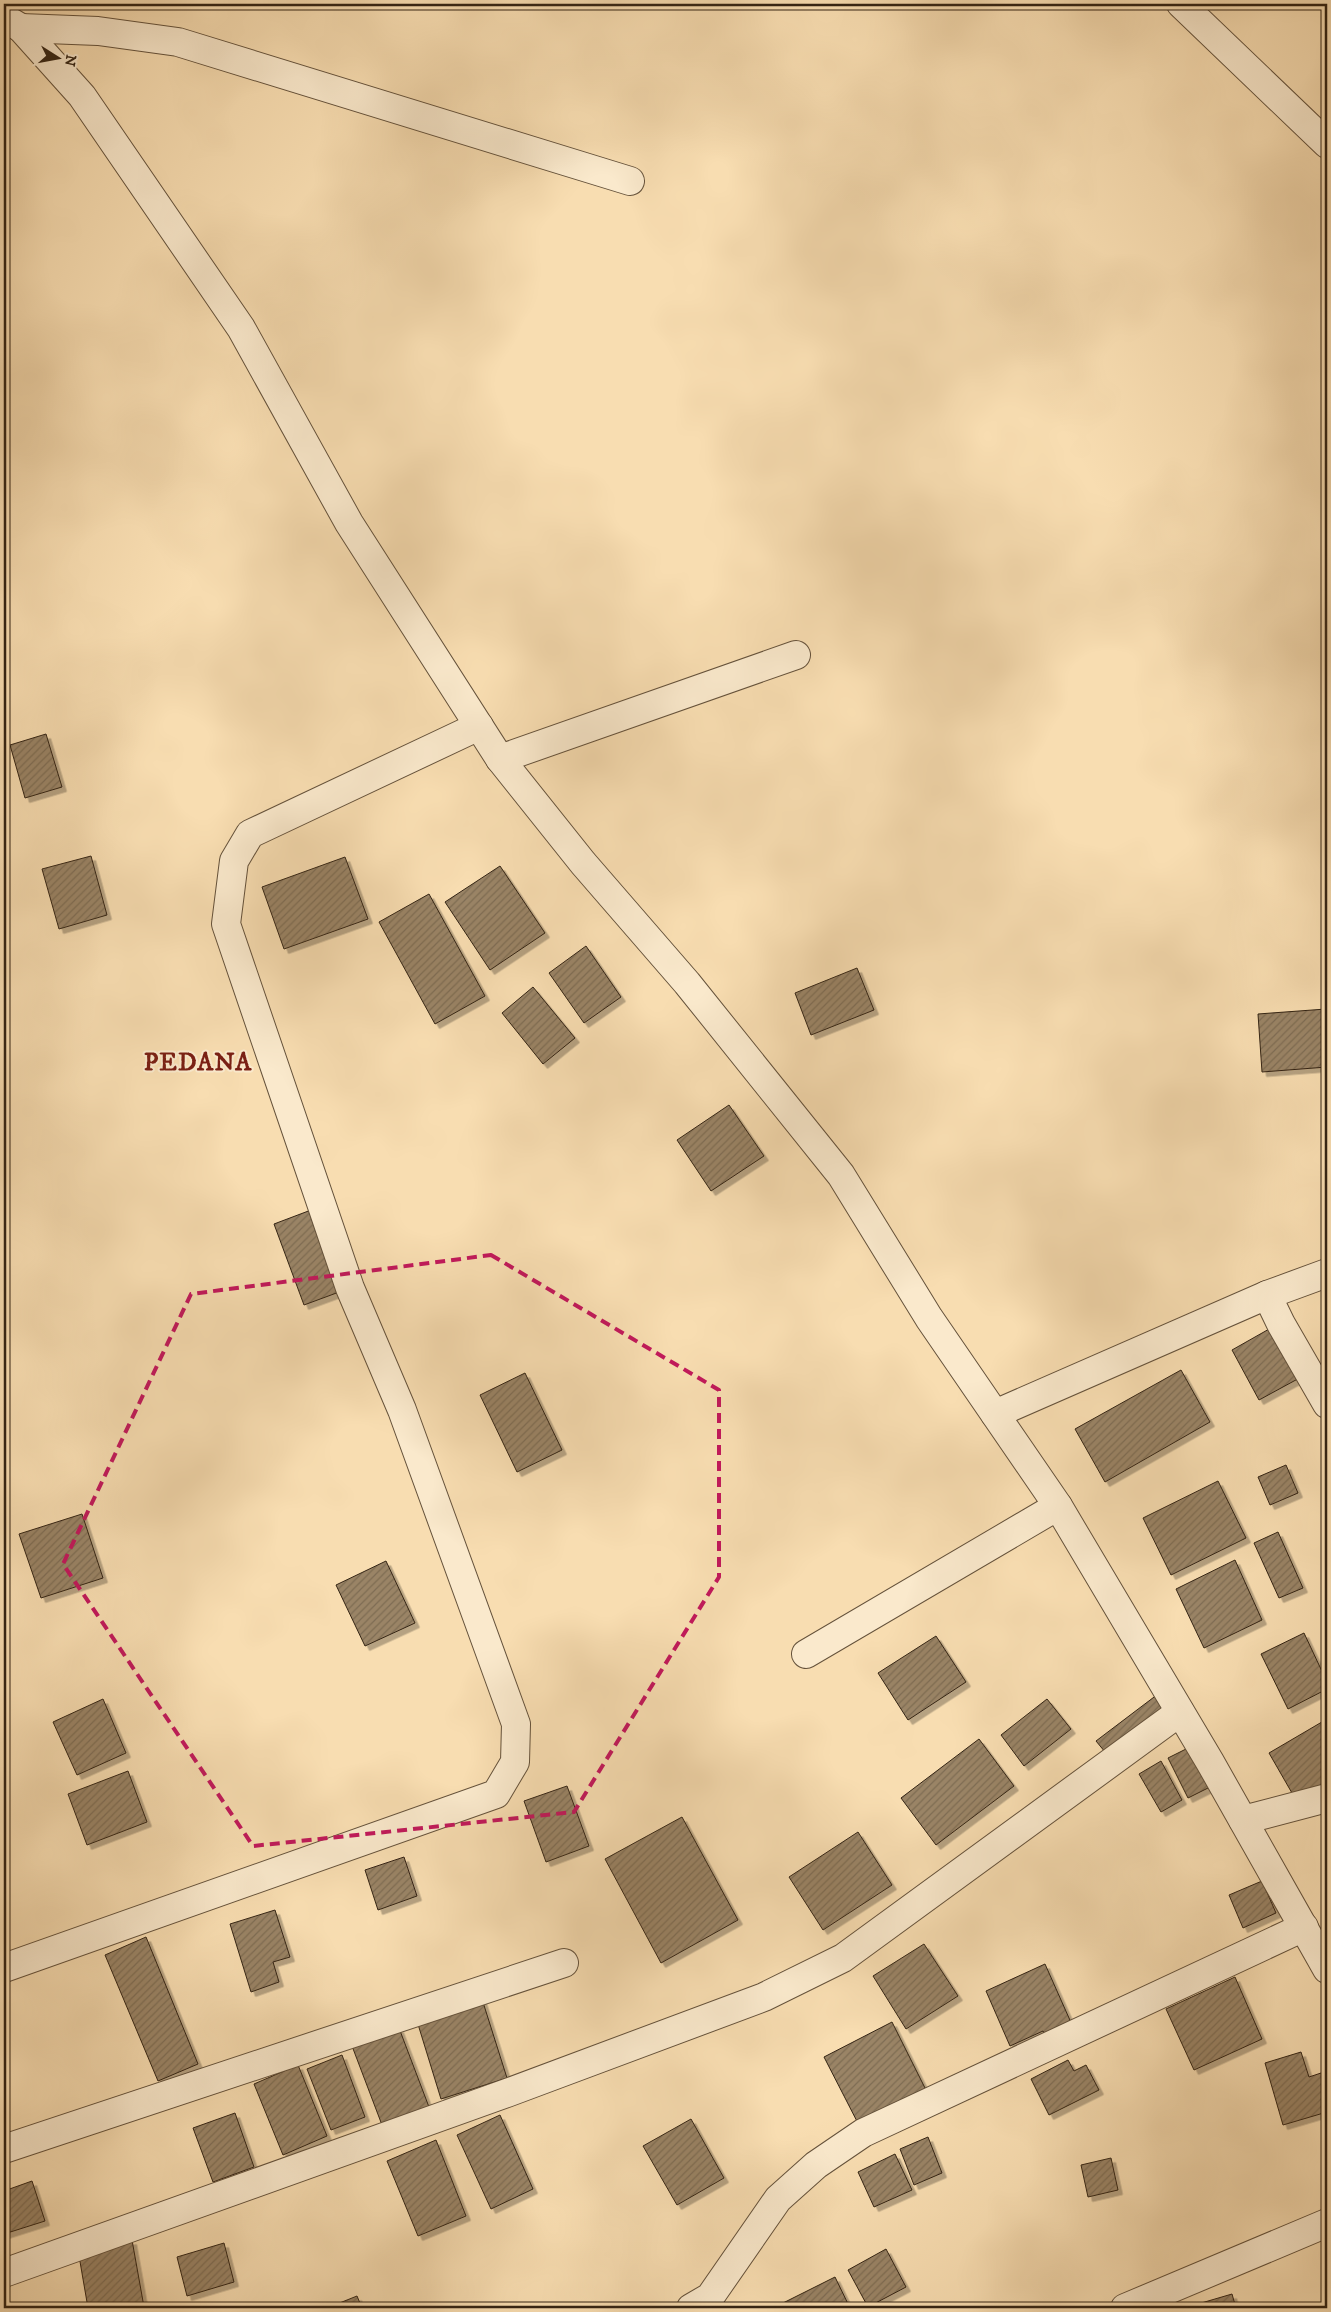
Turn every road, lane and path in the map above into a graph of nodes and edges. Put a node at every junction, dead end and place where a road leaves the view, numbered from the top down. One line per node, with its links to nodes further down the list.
1 (1181, 4): 3 (street)
2 (12, 23): 4 (street); 6 (street)
3 (1327, 144)
4 (630, 181)
5 (796, 655): 7 (street)
6 (479, 726): 7 (street); 19 (street)
7 (500, 759): 11 (street)
8 (1327, 1273): 9 (street)
9 (1267, 1295): 10 (street); 11 (street)
10 (1327, 1404)
11 (995, 1414): 12 (street)
12 (1058, 1506): 13 (street); 14 (street)
13 (806, 1654)
14 (1180, 1712): 16 (street); 23 (street)
15 (1327, 1798): 16 (street)
16 (1243, 1820): 17 (street)
17 (1304, 1928): 20 (street); 24 (street)
18 (564, 1963): 21 (street)
19 (4, 1968)
20 (1327, 1969)
21 (4, 2149)
22 (1327, 2223): 25 (street)
23 (4, 2273)
24 (691, 2308)
25 (1125, 2308)

